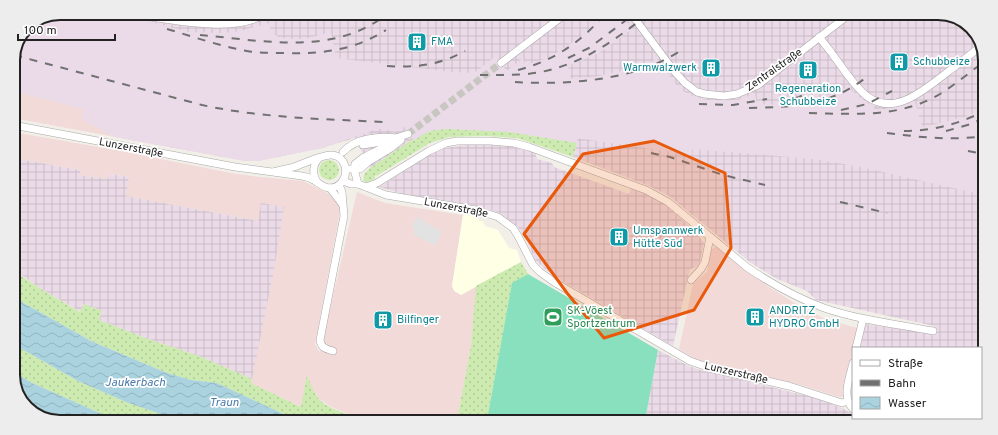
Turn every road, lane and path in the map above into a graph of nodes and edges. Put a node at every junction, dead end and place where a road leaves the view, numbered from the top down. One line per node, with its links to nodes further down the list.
1 (177, 20): 2 (street)
2 (253, 20)
3 (557, 20): 8 (street)
4 (636, 20): 6 (street, Zentralstraße)
5 (842, 20): 6 (street, Zentralstraße)
6 (819, 38): 7 (street)
7 (976, 49)
8 (501, 63)
9 (20, 126): 14 (street, Lunzerstraße)
10 (398, 139): 11 (street); 11 (street); 15 (street); 15 (street)
11 (343, 152): 12 (street)
12 (334, 155): 13 (street, Lunzerstraße); 15 (street, Lunzerstraße)
13 (319, 158): 14 (street, Lunzerstraße); 16 (street)
14 (273, 172): 16 (street, Lunzerstraße)
15 (345, 178): 17 (street, Lunzerstraße); 17 (street); 19 (street); 20 (street)
16 (317, 182): 19 (street, Lunzerstraße)
17 (355, 184): 18 (street, Lunzerstraße)
18 (366, 187): 21 (street); 28 (street, Lunzerstraße)
19 (330, 188): 20 (street, Lunzerstraße)
20 (343, 206): 26 (street)
21 (710, 237): 22 (street); 23 (street)
22 (691, 280)
23 (863, 319): 24 (street); 25 (street)
24 (932, 331)
25 (856, 347)
26 (333, 351)
27 (852, 368): 28 (street)
28 (848, 401): 29 (street)
29 (852, 407)

